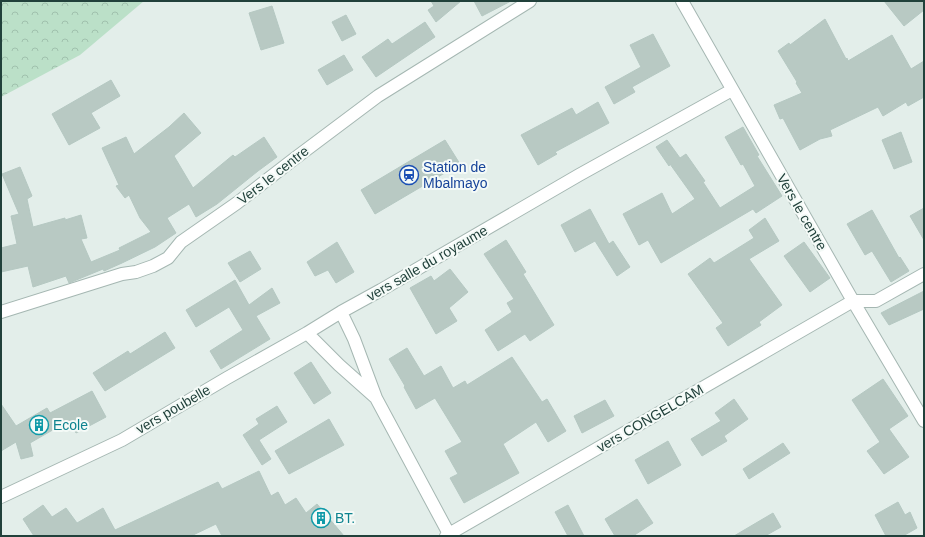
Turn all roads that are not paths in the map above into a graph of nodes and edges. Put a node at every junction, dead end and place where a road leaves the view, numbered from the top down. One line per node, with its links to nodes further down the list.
1 (530, 1): 6 (street, Vers le centre)
2 (682, 1): 3 (street, Vers le centre)
3 (732, 90): 5 (street, Vers le centre); 7 (street, vers salle du royaume)
4 (924, 274): 5 (street)
5 (853, 301): 10 (street, Vers le centre); 12 (street, vers CONGELCAM)
6 (1, 312)
7 (341, 312): 8 (street, vers poubelle); 9 (street)
8 (307, 333): 9 (street); 11 (street, vers poubelle)
9 (376, 398): 12 (street)
10 (924, 421)
11 (1, 497)
12 (449, 535)

